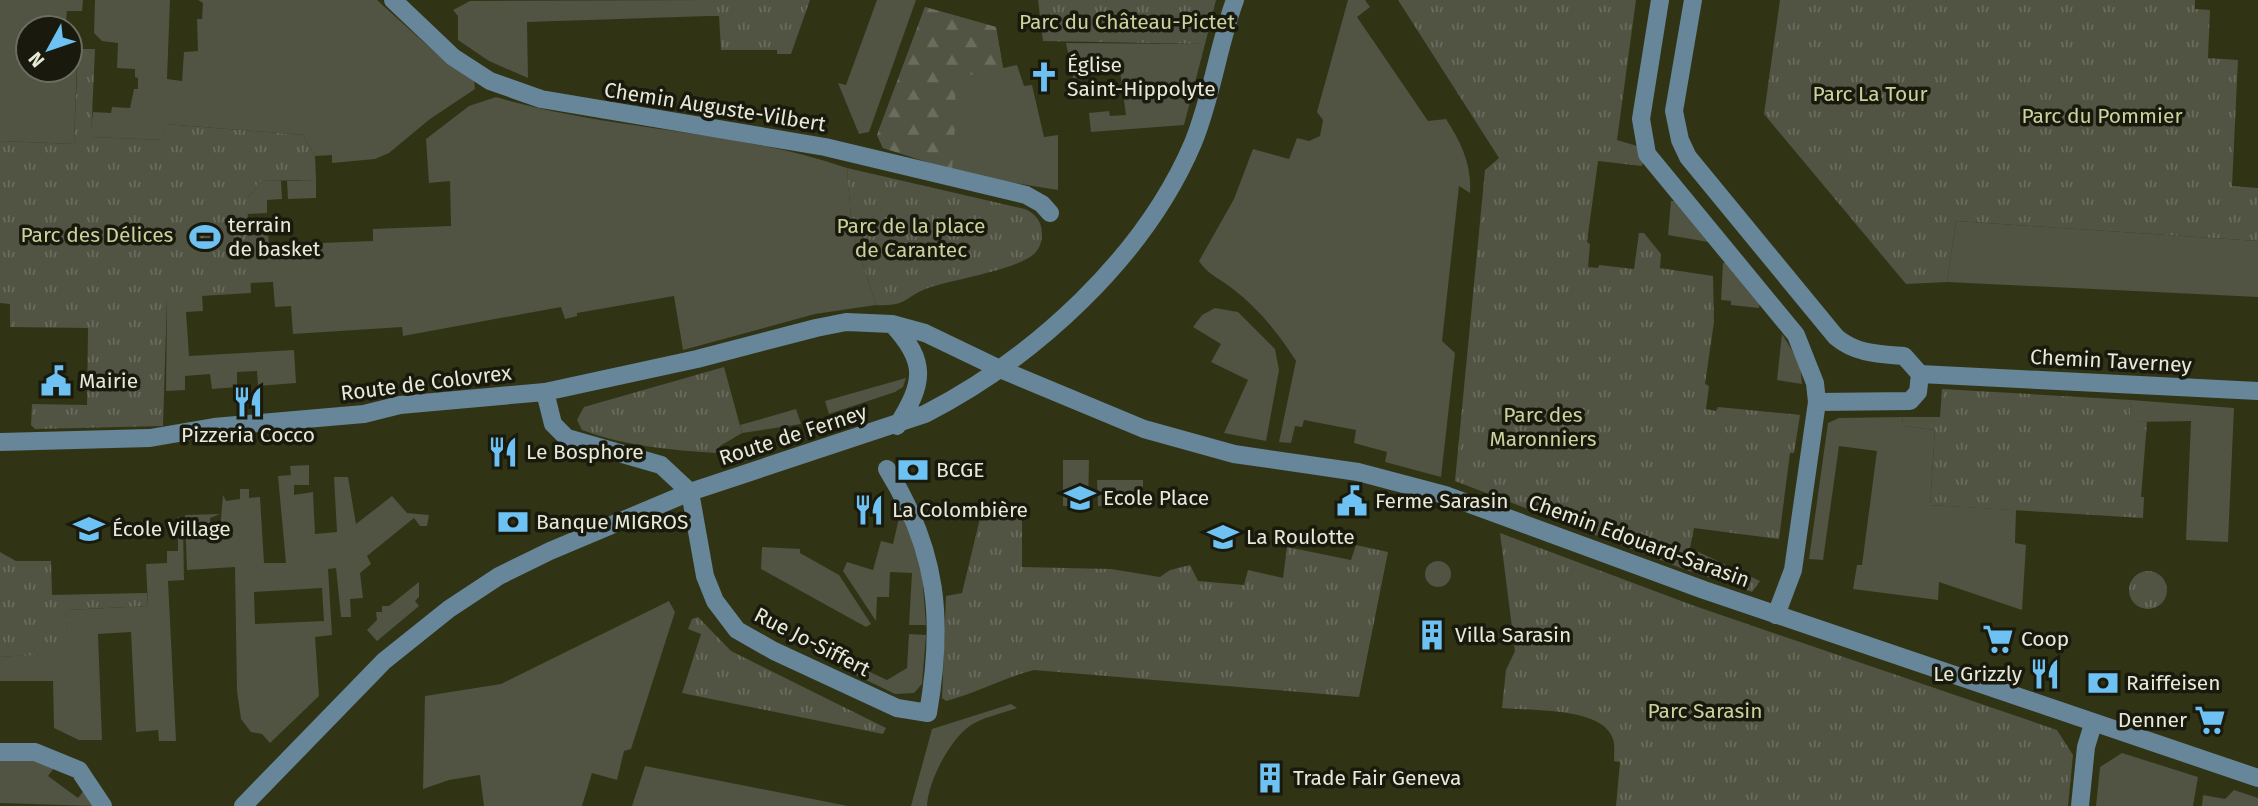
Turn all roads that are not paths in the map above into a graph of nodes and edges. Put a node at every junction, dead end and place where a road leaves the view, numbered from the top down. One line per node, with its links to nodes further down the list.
1 (393, 0): 5 (street, Chemin Auguste-Vilbert)
2 (1235, 0): 7 (street, Route de Ferney)
3 (1660, 0): 11 (street)
4 (1693, 0): 8 (street)
5 (1050, 213)
6 (892, 324): 7 (street, Route de Colovrex); 10 (street, Route de Colovrex); 12 (street)
7 (1000, 369): 12 (street, Route de Ferney); 16 (street, Chemin Edouard-Sarasin)
8 (1920, 374): 9 (street, Chemin Taverney); 11 (street)
9 (2258, 391)
10 (545, 392): 13 (street, Route de Colovrex); 15 (street)
11 (1817, 402): 16 (street)
12 (897, 426): 15 (street, Route de Ferney)
13 (0, 442)
14 (887, 469): 15 (street, Rue Jo-Siffert)
15 (690, 492): 21 (street, Route de Ferney)
16 (1776, 615): 17 (street, Chemin Edouard-Sarasin)
17 (2093, 724): 19 (street, Chemin Edouard-Sarasin); 22 (street)
18 (0, 751): 20 (street)
19 (2258, 778)
20 (103, 806)
21 (243, 806)
22 (2080, 806)

